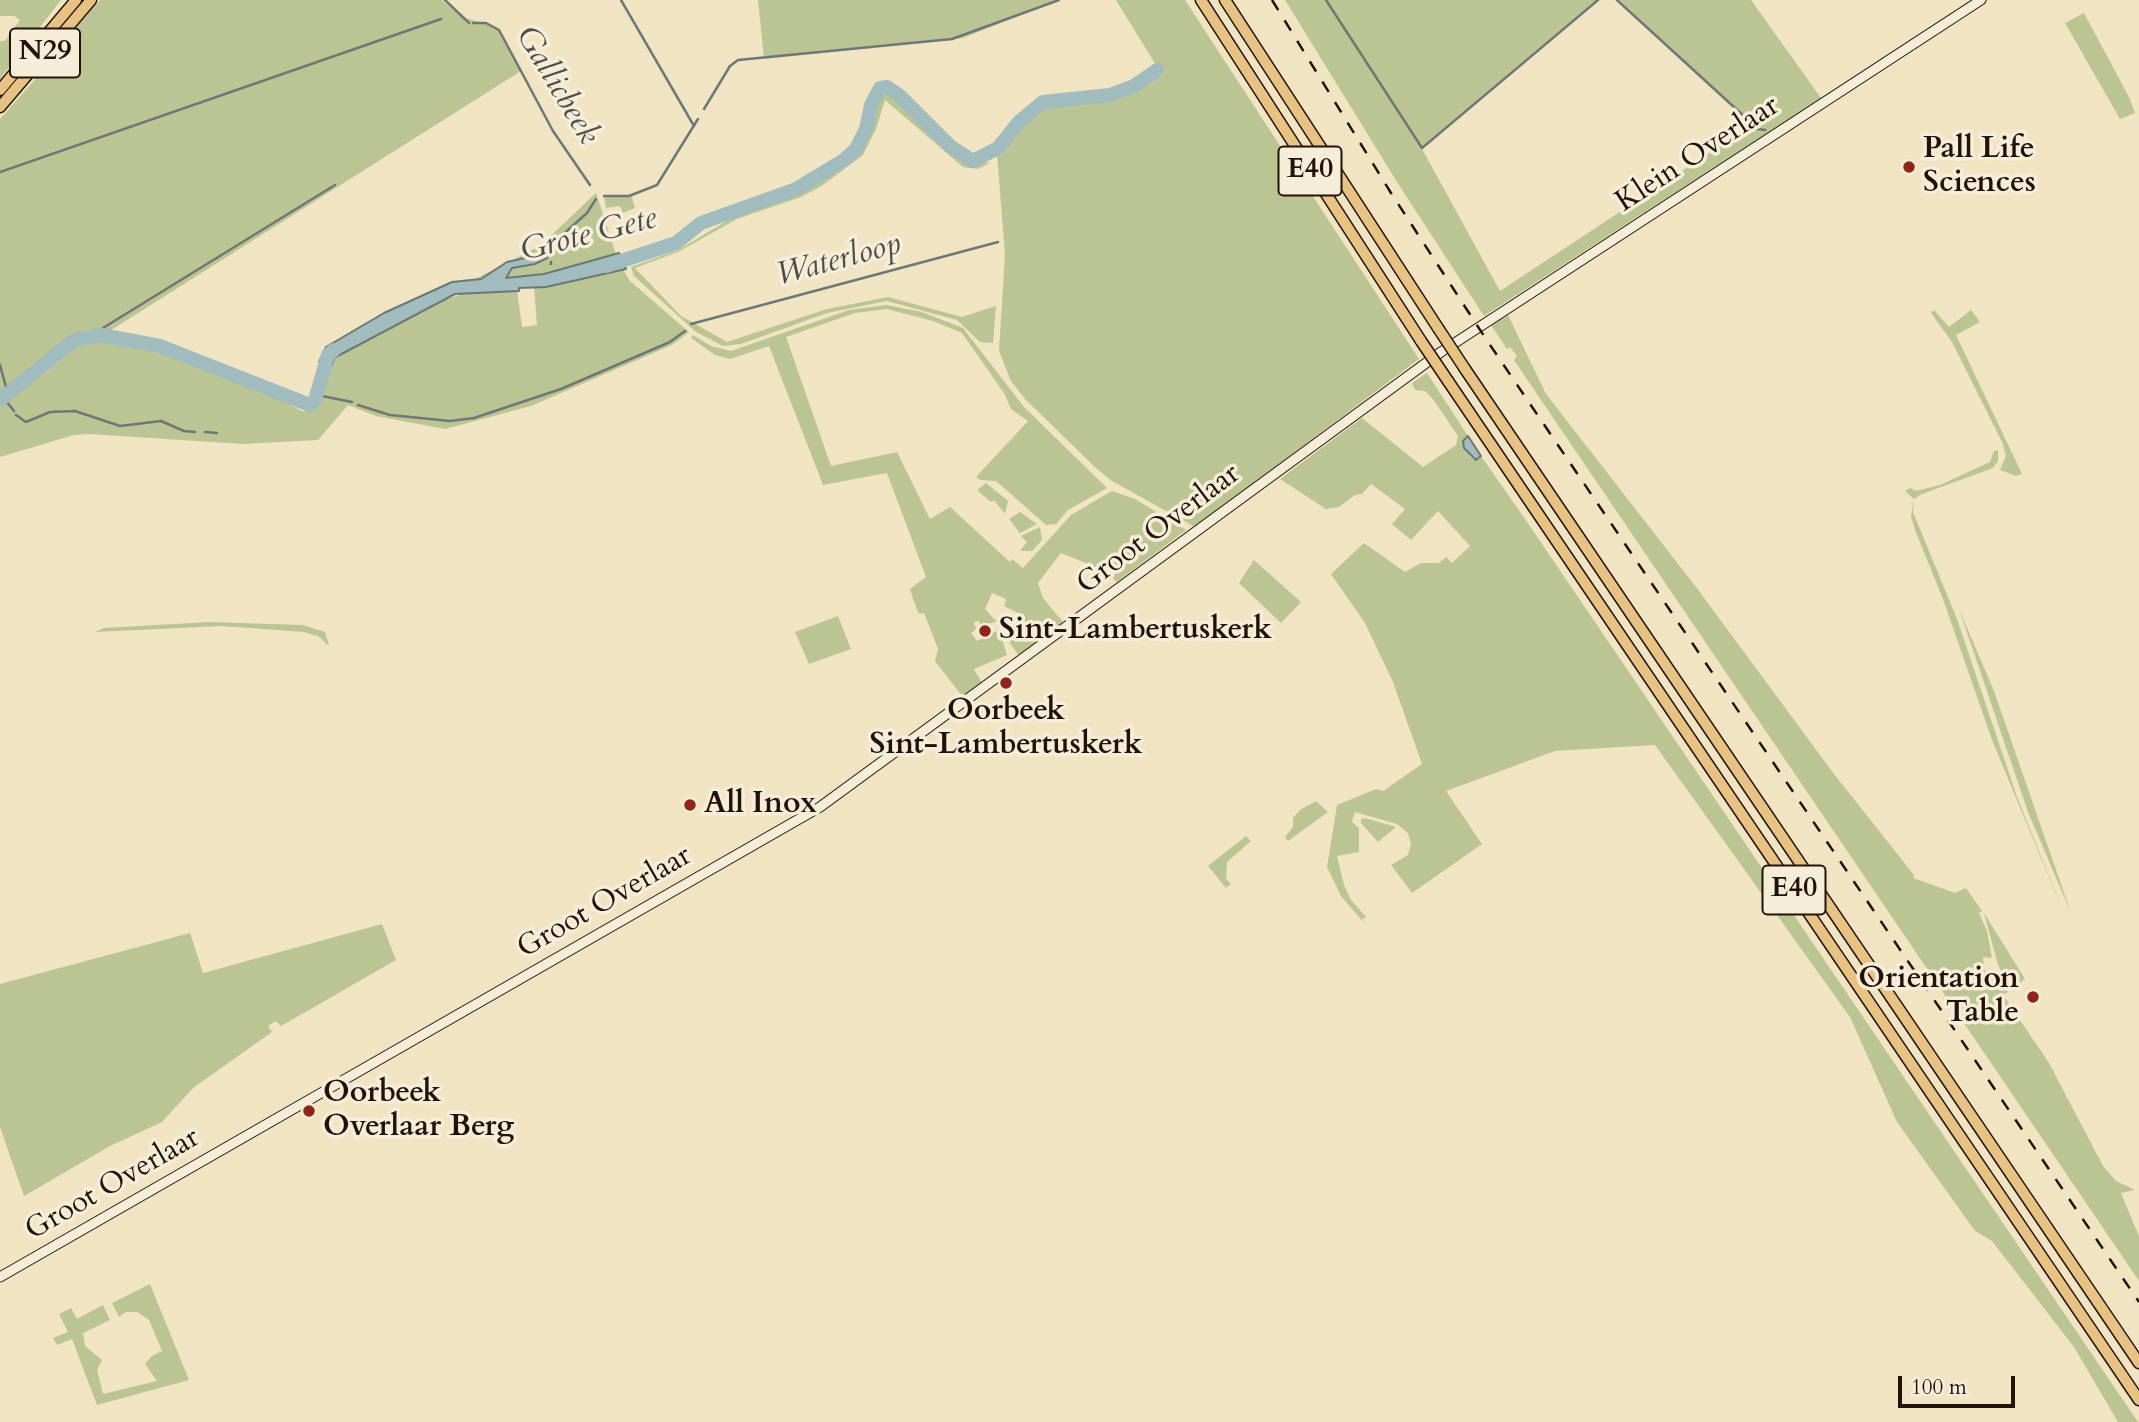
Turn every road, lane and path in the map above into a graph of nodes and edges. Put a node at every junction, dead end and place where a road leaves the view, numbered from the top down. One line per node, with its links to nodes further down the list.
1 (76, 0): 6 (highway, N29)
2 (91, 0): 7 (highway, N29)
3 (1201, 0): 11 (highway, E40, bridge)
4 (1225, 0): 10 (highway, E40, bridge)
5 (1981, 0): 8 (main road, Klein Overlaar)
6 (0, 90)
7 (0, 107)
8 (1441, 352): 9 (main road, Groot Overlaar)
9 (0, 1277)
10 (2139, 1363)
11 (2139, 1400)

